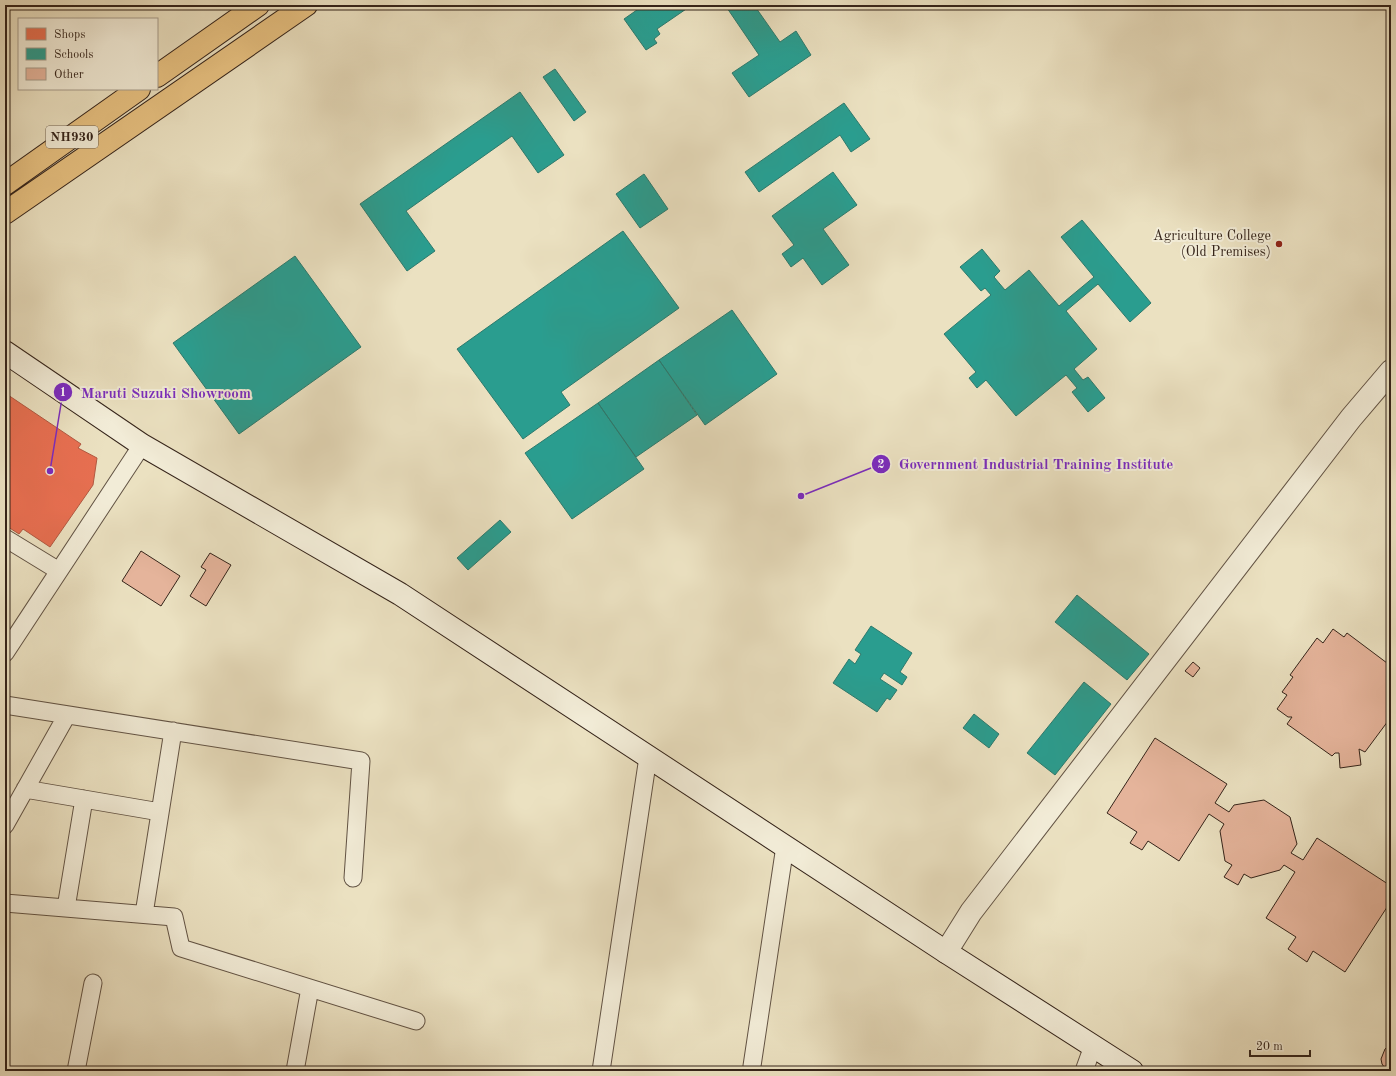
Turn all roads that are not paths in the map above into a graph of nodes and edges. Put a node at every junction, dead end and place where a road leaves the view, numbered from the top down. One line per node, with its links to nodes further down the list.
1 (258, 5): 3 (highway)
2 (306, 5): 6 (highway, NH930)
3 (158, 75)
4 (138, 90): 5 (highway, NH930)
5 (5, 184)
6 (5, 213)
7 (5, 352): 9 (main road)
8 (1391, 371): 26 (main road)
9 (142, 445): 11 (street); 16 (main road)
10 (5, 538): 11 (street)
11 (59, 571): 12 (street)
12 (5, 653)
13 (5, 705): 14 (street)
14 (67, 715): 15 (street); 17 (street)
15 (173, 731): 19 (street); 22 (street)
16 (648, 757): 21 (main road); 34 (street)
17 (26, 789): 18 (street); 20 (street)
18 (84, 799): 19 (street); 24 (street)
19 (160, 812): 25 (street)
20 (5, 825)
21 (785, 846): 26 (main road); 31 (street)
22 (353, 878)
23 (5, 902): 24 (street)
24 (66, 908): 25 (street)
25 (144, 914): 28 (street)
26 (946, 952): 30 (main road)
27 (93, 983): 32 (street)
28 (310, 988): 29 (street); 33 (street)
29 (416, 1020)
30 (1094, 1046): 35 (street); 36 (main road)
31 (752, 1066)
32 (76, 1071)
33 (295, 1071)
34 (601, 1071)
35 (1084, 1071)
36 (1132, 1071)

